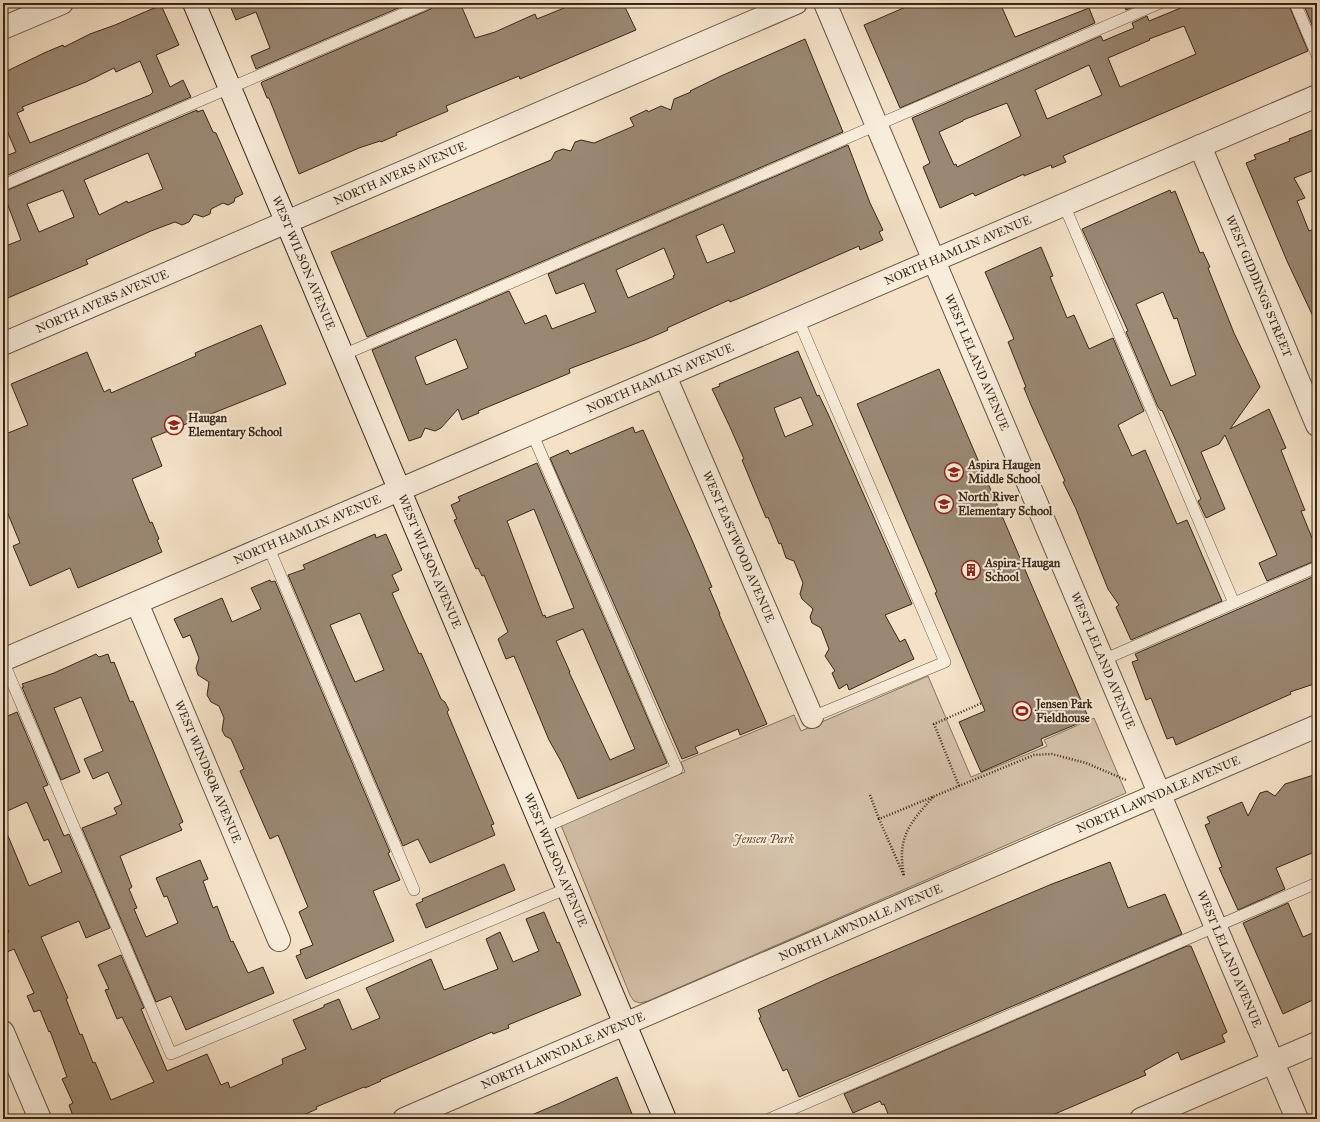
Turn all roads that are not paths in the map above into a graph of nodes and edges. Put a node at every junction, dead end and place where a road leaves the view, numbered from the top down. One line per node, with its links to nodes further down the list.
1 (62, 3): 8 (street)
2 (194, 3): 10 (street, WEST WILSON AVENUE)
3 (428, 3): 10 (lane)
4 (796, 3): 16 (street, NORTH AVERS AVENUE)
5 (825, 3): 12 (street, WEST LELAND AVENUE)
6 (1160, 3): 12 (lane)
7 (1295, 3): 9 (lane)
8 (3, 28)
9 (1317, 55)
10 (230, 88): 14 (lane); 16 (street, WEST WILSON AVENUE)
11 (1317, 96): 13 (street, NORTH HAMLIN AVENUE)
12 (876, 125): 17 (street, WEST LELAND AVENUE); 20 (lane)
13 (1200, 146): 15 (street, NORTH HAMLIN AVENUE); 22 (street, WEST GIDDINGS STREET)
14 (3, 185)
15 (1064, 205): 17 (street, NORTH HAMLIN AVENUE); 28 (lane)
16 (287, 222): 19 (street, NORTH AVERS AVENUE); 20 (street, WEST WILSON AVENUE)
17 (934, 260): 18 (street, NORTH HAMLIN AVENUE); 30 (street, WEST LELAND AVENUE)
18 (798, 319): 21 (street, NORTH HAMLIN AVENUE); 31 (lane)
19 (3, 344)
20 (343, 355): 24 (street, WEST WILSON AVENUE)
21 (665, 376): 23 (street, NORTH HAMLIN AVENUE); 31 (street, WEST EASTWOOD AVENUE)
22 (1317, 425)
23 (532, 433): 24 (street, NORTH HAMLIN AVENUE); 34 (lane)
24 (400, 490): 25 (street, NORTH HAMLIN AVENUE); 34 (street, WEST WILSON AVENUE)
25 (268, 546): 27 (street, NORTH HAMLIN AVENUE); 37 (lane)
26 (1317, 567): 28 (lane)
27 (137, 603): 29 (street, NORTH HAMLIN AVENUE); 39 (street, WEST WINDSOR AVENUE)
28 (1234, 603): 30 (lane)
29 (3, 660): 36 (lane)
30 (1103, 660): 33 (street, WEST LELAND AVENUE)
31 (812, 717)
32 (1317, 726): 33 (street, NORTH LAWNDALE AVENUE)
33 (1159, 794): 38 (street, WEST LELAND AVENUE); 40 (street, NORTH LAWNDALE AVENUE)
34 (542, 828): 36 (street, WEST WILSON AVENUE)
35 (1317, 883): 38 (lane)
36 (568, 888): 40 (street, WEST WILSON AVENUE)
37 (414, 890)
38 (1215, 926): 43 (street, WEST LELAND AVENUE); 47 (lane)
39 (280, 940)
40 (625, 1024): 45 (street, NORTH LAWNDALE AVENUE); 46 (street, WEST WILSON AVENUE)
41 (3, 1032): 44 (street)
42 (1317, 1043): 43 (street)
43 (1273, 1062): 48 (street); 49 (street, WEST LELAND AVENUE)
44 (40, 1119)
45 (404, 1119)
46 (666, 1119)
47 (768, 1119)
48 (1141, 1119)
49 (1297, 1119)

